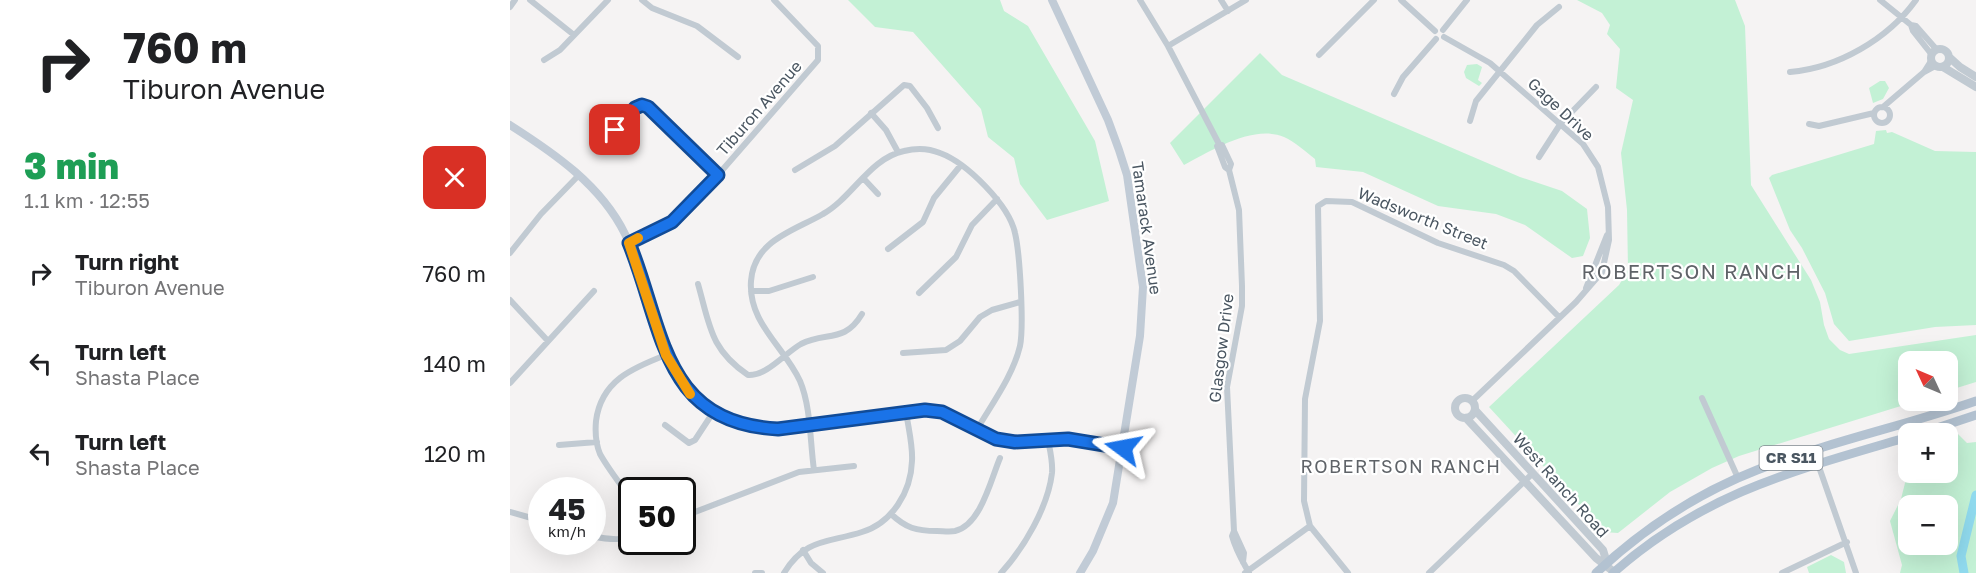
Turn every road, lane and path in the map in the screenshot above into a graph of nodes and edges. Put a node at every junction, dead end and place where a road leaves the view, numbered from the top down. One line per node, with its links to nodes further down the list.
1 (515, 0): 15 (street)
2 (530, 0): 21 (street)
3 (608, 0): 21 (street)
4 (642, 0): 25 (street)
5 (774, 0): 51 (street, Tiburon Avenue)
6 (1052, 0): 88 (main road, Tamarack Avenue)
7 (1140, 0): 23 (street, Glasgow Drive)
8 (1221, 0): 17 (street)
9 (1246, 0): 17 (street)
10 (1374, 0): 24 (street)
11 (1401, 0): 19 (street)
12 (1467, 0): 20 (street)
13 (1880, 0): 18 (street)
14 (1916, 0): 18 (street)
15 (510, 7)
16 (1558, 7): 29 (street)
17 (1228, 11): 23 (street)
18 (1902, 18): 28 (street); 30 (street)
19 (1435, 31): 20 (street); 22 (street)
20 (1444, 33): 22 (street); 29 (street, Gage Drive)
21 (574, 35): 27 (street)
22 (1436, 39): 34 (street)
23 (1168, 46): 112 (street, Glasgow Drive)
24 (1319, 55)
25 (738, 57)
26 (1949, 57): 28 (street); 28 (street); 31 (street)
27 (544, 60)
28 (1936, 60): 33 (street); 35 (street)
29 (1500, 72): 40 (street); 41 (street, Gage Drive)
30 (1790, 72)
31 (1976, 77)
32 (1596, 87): 41 (street)
33 (1976, 87)
34 (1394, 94)
35 (1893, 99): 36 (street); 37 (street)
36 (1883, 107): 37 (street); 39 (street)
37 (1889, 111): 39 (street)
38 (871, 113): 44 (street); 46 (street); 49 (street)
39 (1874, 113): 42 (street)
40 (1470, 121)
41 (1561, 123): 47 (street); 66 (street, Gage Drive)
42 (1809, 124)
43 (510, 125): 50 (main road)
44 (938, 128)
45 (615, 130): 51 (street)
46 (898, 152): 48 (street); 52 (street)
47 (1539, 157)
48 (961, 165): 54 (street); 56 (street)
49 (795, 170)
50 (579, 175): 55 (main road); 57 (street)
51 (718, 175): 55 (street, Tiburon Avenue)
52 (864, 179): 53 (street); 61 (street)
53 (878, 194)
54 (997, 199): 62 (street); 64 (street)
55 (629, 243): 69 (main road)
56 (888, 249)
57 (510, 253)
58 (813, 278): 61 (street)
59 (698, 284): 70 (street)
60 (594, 291): 67 (street)
61 (751, 291): 70 (street)
62 (919, 293)
63 (510, 300): 67 (street)
64 (1020, 302): 68 (street); 83 (street)
65 (862, 314): 70 (street)
66 (1559, 318): 73 (street, Gage Drive); 101 (street, Wadsworth Street)
67 (548, 341): 71 (street)
68 (903, 353)
69 (666, 355): 76 (main road); 86 (street)
70 (784, 356): 82 (street)
71 (510, 383)
72 (1702, 398): 94 (street)
73 (1472, 401): 75 (street); 79 (street)
74 (1976, 401): 94 (main road, CR S11)
75 (1475, 410): 79 (street); 93 (street, West Ranch Road)
76 (714, 411): 81 (street); 82 (main road)
77 (906, 411): 82 (main road); 83 (main road); 99 (street)
78 (1976, 414): 80 (main road)
79 (1466, 418): 96 (street, West Ranch Road)
80 (1950, 423)
81 (665, 425)
82 (808, 425): 92 (street)
83 (976, 431): 84 (main road)
84 (1048, 440): 88 (main road); 110 (street)
85 (1898, 440): 90 (main road, CR S11)
86 (597, 442): 87 (street); 95 (street)
87 (560, 445)
88 (1123, 448): 111 (main road, Tamarack Avenue)
89 (1000, 458): 99 (street)
90 (1818, 464): 102 (street); 115 (main road, CR S11)
91 (854, 466): 92 (street)
92 (814, 470): 97 (street)
93 (1532, 474): 96 (street); 104 (street, West Ranch Road)
94 (1738, 478): 104 (main road, CR S11)
95 (618, 479)
96 (1524, 482): 104 (street, West Ranch Road); 113 (street)
97 (696, 511)
98 (510, 512): 100 (street)
99 (891, 514): 103 (street)
100 (528, 517)
101 (1310, 526): 105 (street); 112 (street)
102 (1847, 542): 116 (street); 117 (street)
103 (803, 550): 108 (street); 109 (street)
104 (1606, 563): 114 (main road, CR S11); 115 (street)
105 (1345, 572)
106 (755, 573): 107 (street)
107 (762, 573)
108 (784, 573)
109 (823, 573)
110 (1001, 573)
111 (1080, 573)
112 (1247, 573)
113 (1429, 573)
114 (1596, 573)
115 (1614, 573)
116 (1782, 573)
117 (1856, 573)

